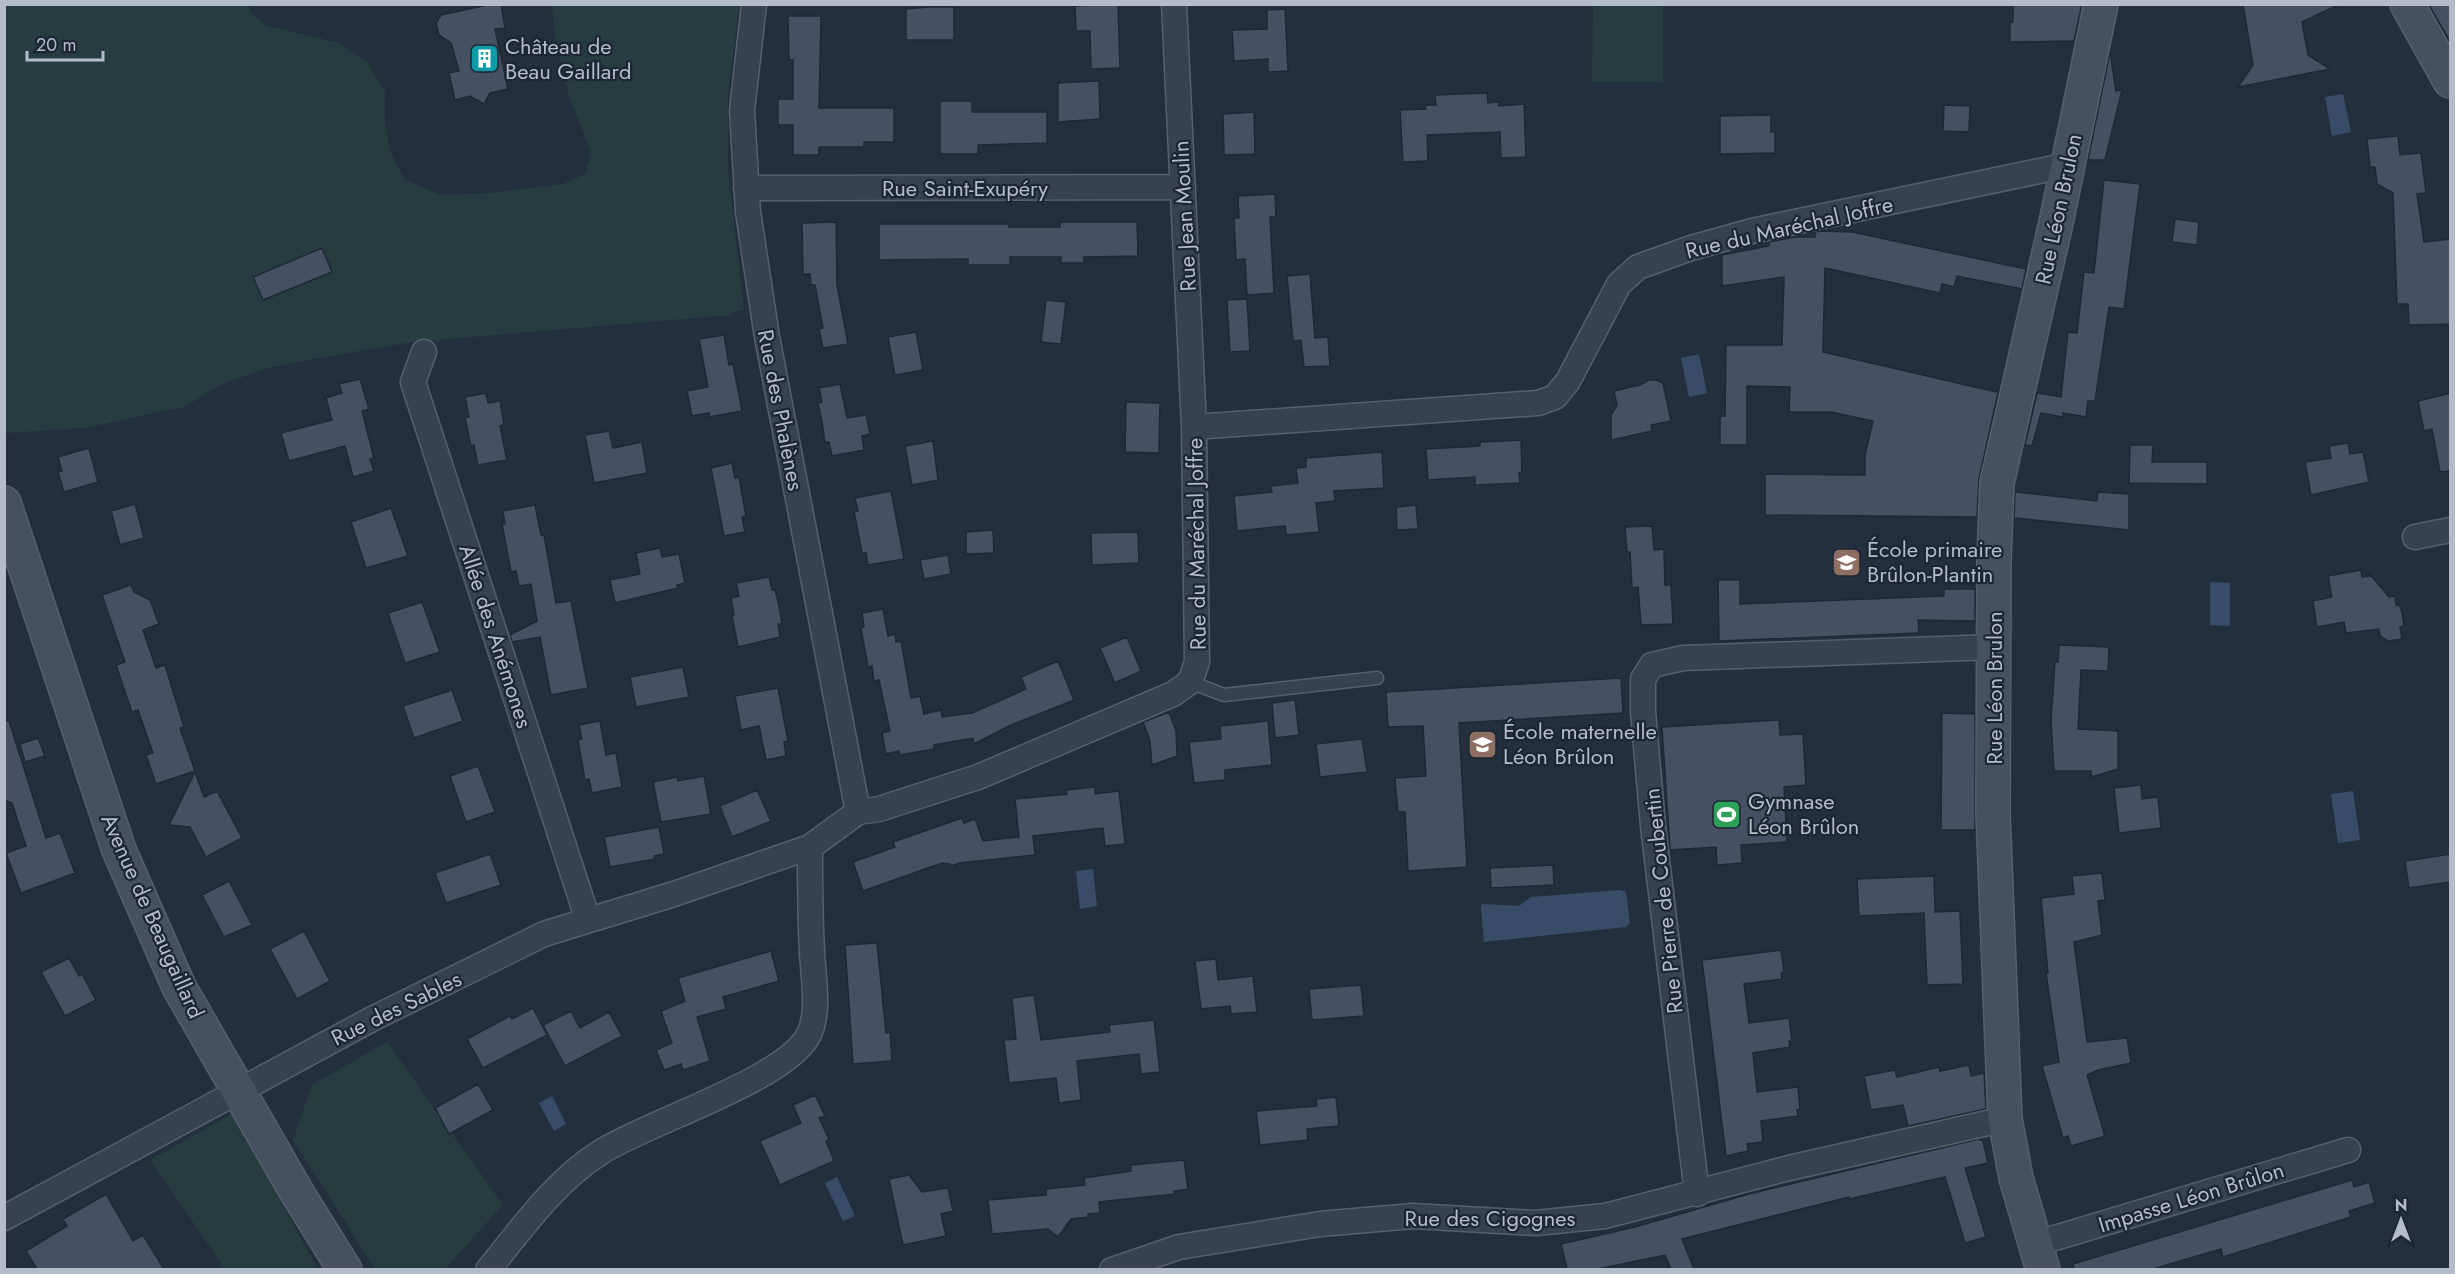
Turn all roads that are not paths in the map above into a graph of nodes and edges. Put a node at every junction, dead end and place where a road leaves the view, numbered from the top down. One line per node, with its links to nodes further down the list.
1 (754, 4): 8 (street, Rue des Phalènes)
2 (1174, 4): 7 (street, Rue Jean Moulin)
3 (2101, 4): 6 (street, Rue Léon Brulon)
4 (2407, 4): 5 (street)
5 (2451, 81)
6 (2068, 165): 10 (street, Rue du Maréchal Joffre); 14 (street, Rue Léon Brulon)
7 (1183, 187): 8 (street, Rue Saint-Exupéry); 10 (street, Rue Jean Moulin)
8 (746, 188): 17 (street, Rue des Phalènes)
9 (424, 352): 19 (street, Allée des Anémones)
10 (1194, 427): 16 (street, Rue du Maréchal Joffre)
11 (7, 521): 20 (street, Avenue de Beaugaillard)
12 (2451, 530): 13 (street)
13 (2415, 537)
14 (1994, 647): 21 (street, Rue Léon Brulon); 23 (street, Rue Pierre de Coubertin)
15 (1377, 678): 16 (lane)
16 (1190, 682): 17 (street, Rue du Maréchal Joffre)
17 (858, 812): 18 (street, Rue du Maréchal Joffre)
18 (810, 848): 19 (street, Rue des Sables); 27 (street)
19 (588, 920): 20 (street, Rue des Sables)
20 (239, 1092): 24 (street, Rue des Sables); 26 (street, Avenue de Beaugaillard)
21 (2005, 1119): 23 (street, Rue des Cigognes); 25 (street, Rue Léon Brulon)
22 (2348, 1150): 25 (street, Impasse Léon Brûlon)
23 (1697, 1194): 28 (street, Rue des Cigognes)
24 (4, 1218)
25 (2039, 1256)
26 (345, 1269)
27 (488, 1269)
28 (1112, 1269)

